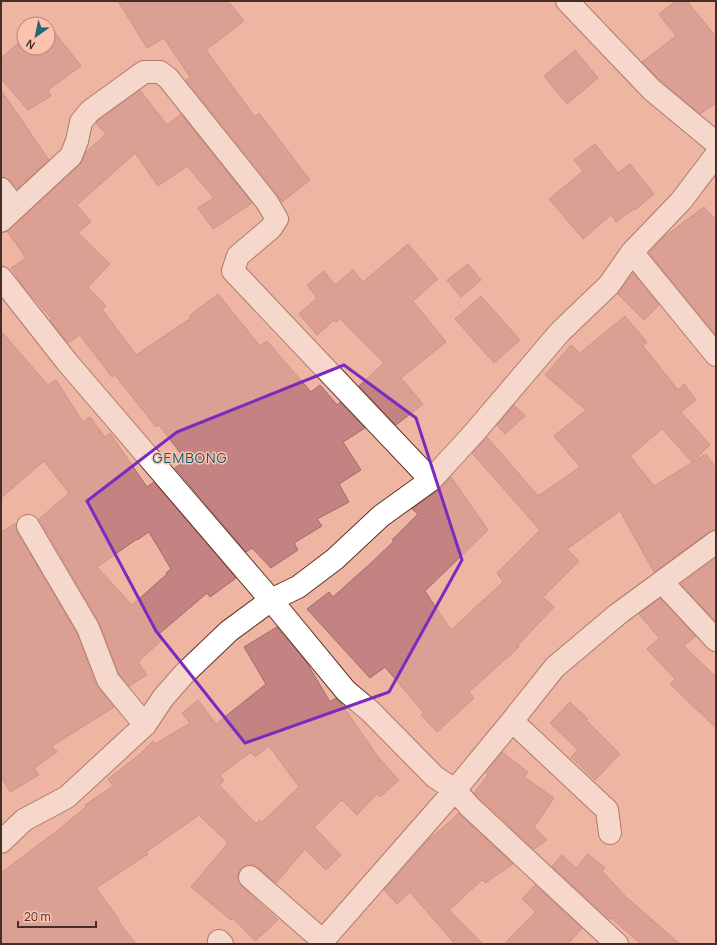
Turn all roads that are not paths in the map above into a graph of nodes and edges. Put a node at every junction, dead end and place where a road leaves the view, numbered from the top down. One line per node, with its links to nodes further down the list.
1 (566, 1): 2 (street)
2 (716, 143)
3 (716, 155): 6 (street)
4 (1, 189): 5 (street)
5 (8, 214): 9 (street)
6 (632, 252): 8 (street); 9 (street)
7 (1, 278): 13 (street)
8 (716, 355)
9 (431, 480): 13 (street)
10 (28, 526): 16 (street)
11 (716, 542): 12 (street)
12 (662, 582): 14 (street); 15 (street)
13 (272, 600): 16 (street); 17 (street)
14 (716, 640)
15 (512, 721): 17 (street); 18 (street)
16 (144, 725): 19 (street)
17 (455, 790): 21 (street); 22 (street)
18 (610, 833)
19 (1, 842)
20 (250, 877): 21 (street)
21 (322, 943)
22 (617, 944)

